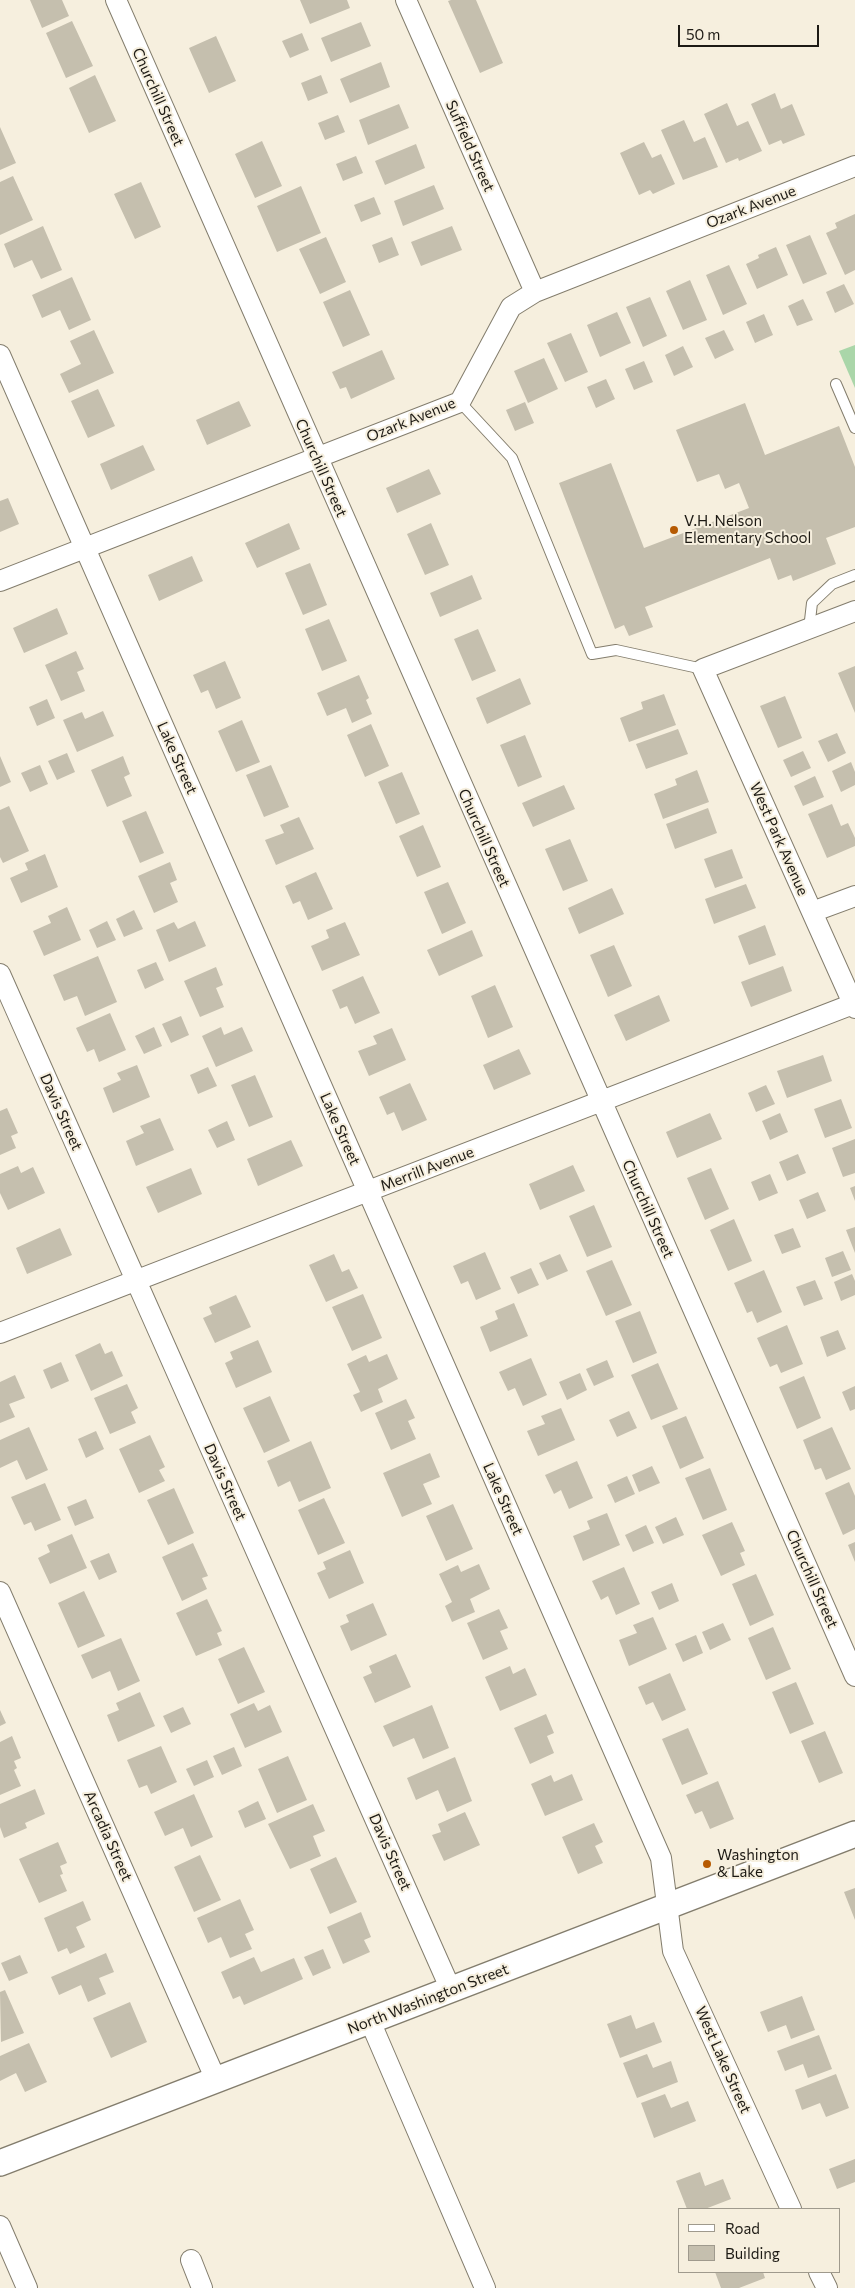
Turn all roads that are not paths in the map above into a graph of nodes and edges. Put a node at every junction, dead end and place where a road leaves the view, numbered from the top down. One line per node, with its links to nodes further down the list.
1 (116, 0): 9 (street, Churchill Street)
2 (406, 0): 4 (street, Suffield Street)
3 (855, 166): 4 (street, Ozark Avenue)
4 (535, 292): 7 (street, Ozark Avenue)
5 (0, 354): 10 (street, Lake Street)
6 (836, 384): 8 (lane)
7 (460, 402): 9 (street, Ozark Avenue); 15 (lane)
8 (855, 428)
9 (316, 458): 10 (street, Ozark Avenue); 20 (street, Churchill Street)
10 (85, 549): 12 (street, Ozark Avenue); 21 (street, Lake Street)
11 (855, 575): 14 (lane)
12 (0, 581)
13 (855, 611): 14 (street)
14 (809, 629): 15 (street)
15 (703, 669): 17 (street, West Park Avenue)
16 (855, 896): 17 (street)
17 (812, 912): 19 (street, West Park Avenue)
18 (0, 974): 22 (street, Davis Street)
19 (854, 1006): 20 (street, Merrill Avenue)
20 (600, 1101): 21 (street, Merrill Avenue); 25 (street, Churchill Street)
21 (368, 1192): 22 (street, Merrill Avenue); 27 (street, Lake Street)
22 (136, 1281): 23 (street, Merrill Avenue); 28 (street, Davis Street)
23 (0, 1333)
24 (0, 1592): 30 (street, Arcadia Street)
25 (855, 1676)
26 (855, 1834): 27 (street, North Washington Street)
27 (668, 1906): 28 (street, North Washington Street); 32 (street, West Lake Street)
28 (451, 1990): 29 (street, North Washington Street)
29 (370, 2020): 30 (street, North Washington Street); 38 (street)
30 (216, 2080): 31 (street, North Washington Street)
31 (0, 2163)
32 (791, 2208)
33 (0, 2226): 36 (street)
34 (190, 2260): 37 (street)
35 (820, 2273): 39 (street)
36 (27, 2288)
37 (202, 2288)
38 (485, 2288)
39 (827, 2288)

